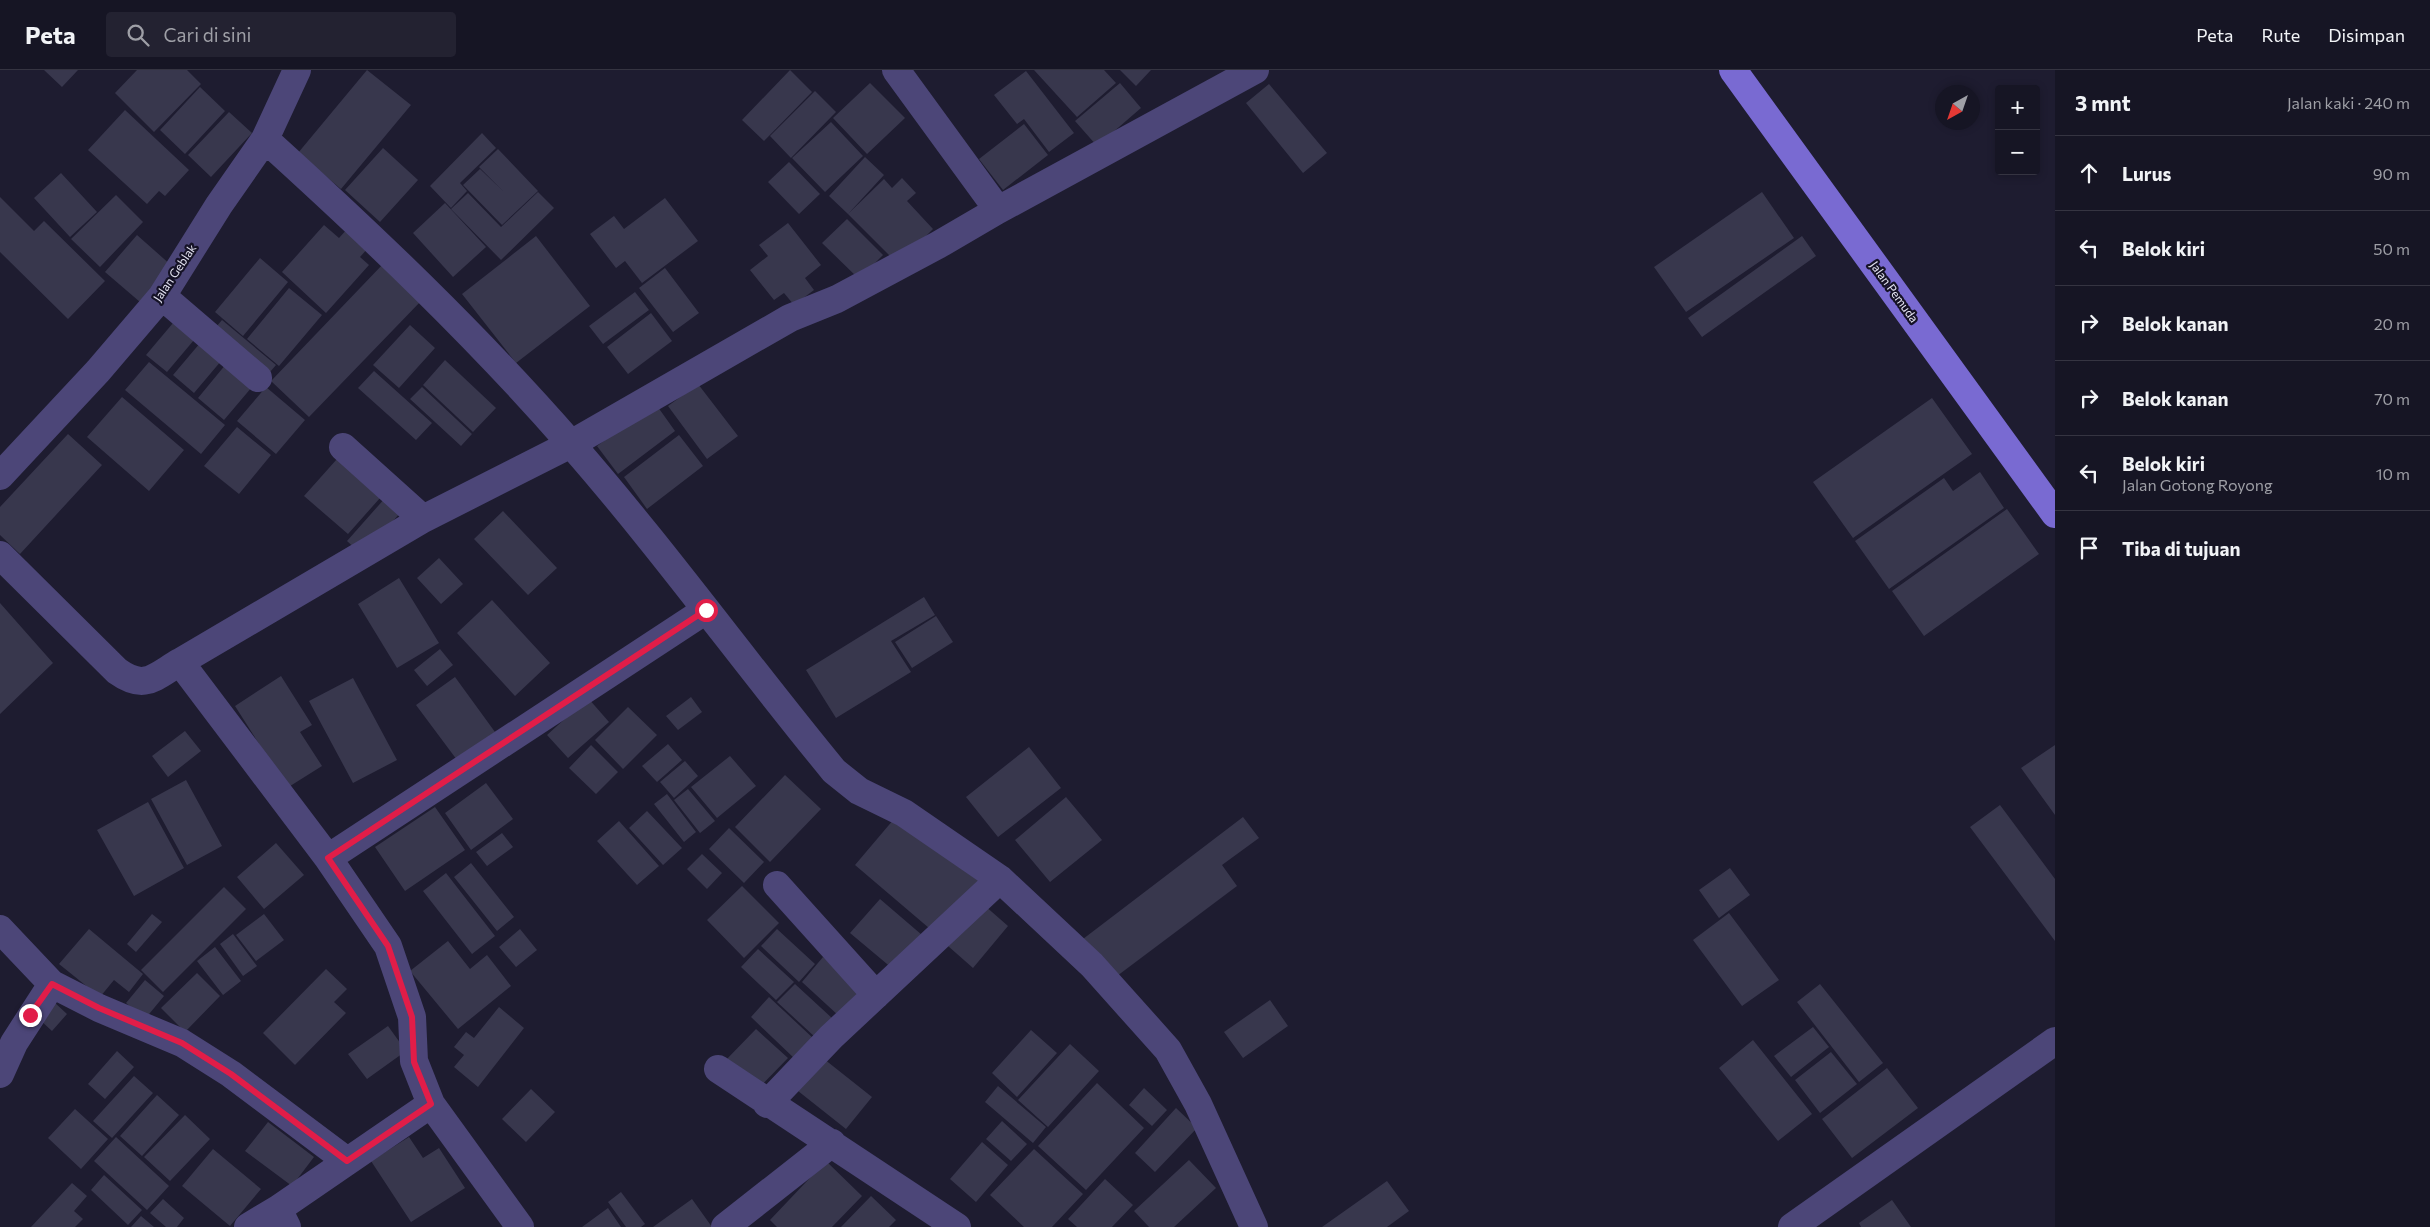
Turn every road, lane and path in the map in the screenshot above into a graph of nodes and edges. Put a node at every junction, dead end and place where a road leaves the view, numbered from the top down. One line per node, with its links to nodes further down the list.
1 (297, 70): 5 (street, Jalan Geblak)
2 (896, 70): 6 (street)
3 (1255, 70): 6 (street)
4 (1733, 70): 12 (main road, Jalan Pemuda)
5 (265, 139): 7 (street, Jalan Geblak); 9 (street)
6 (998, 210): 9 (street)
7 (162, 296): 8 (street); 11 (street, Jalan Geblak)
8 (258, 378)
9 (571, 444): 13 (street); 15 (street)
10 (343, 447): 13 (street)
11 (0, 476)
12 (2055, 514)
13 (424, 519): 16 (street)
14 (0, 555): 16 (street)
15 (706, 610): 17 (street); 18 (street)
16 (180, 662): 17 (street)
17 (328, 858): 26 (street)
18 (1000, 879): 22 (street); 35 (street)
19 (777, 884): 22 (street)
20 (0, 929): 21 (street)
21 (52, 984): 25 (street); 29 (street)
22 (876, 995): 27 (street)
23 (2055, 1041): 36 (street)
24 (718, 1069): 27 (street)
25 (0, 1074)
26 (431, 1104): 29 (street); 32 (street)
27 (767, 1104): 28 (street)
28 (832, 1143): 33 (street); 34 (street)
29 (347, 1161): 30 (street)
30 (282, 1218): 31 (street)
31 (248, 1227)
32 (520, 1227)
33 (725, 1227)
34 (957, 1227)
35 (1254, 1227)
36 (1792, 1227)

